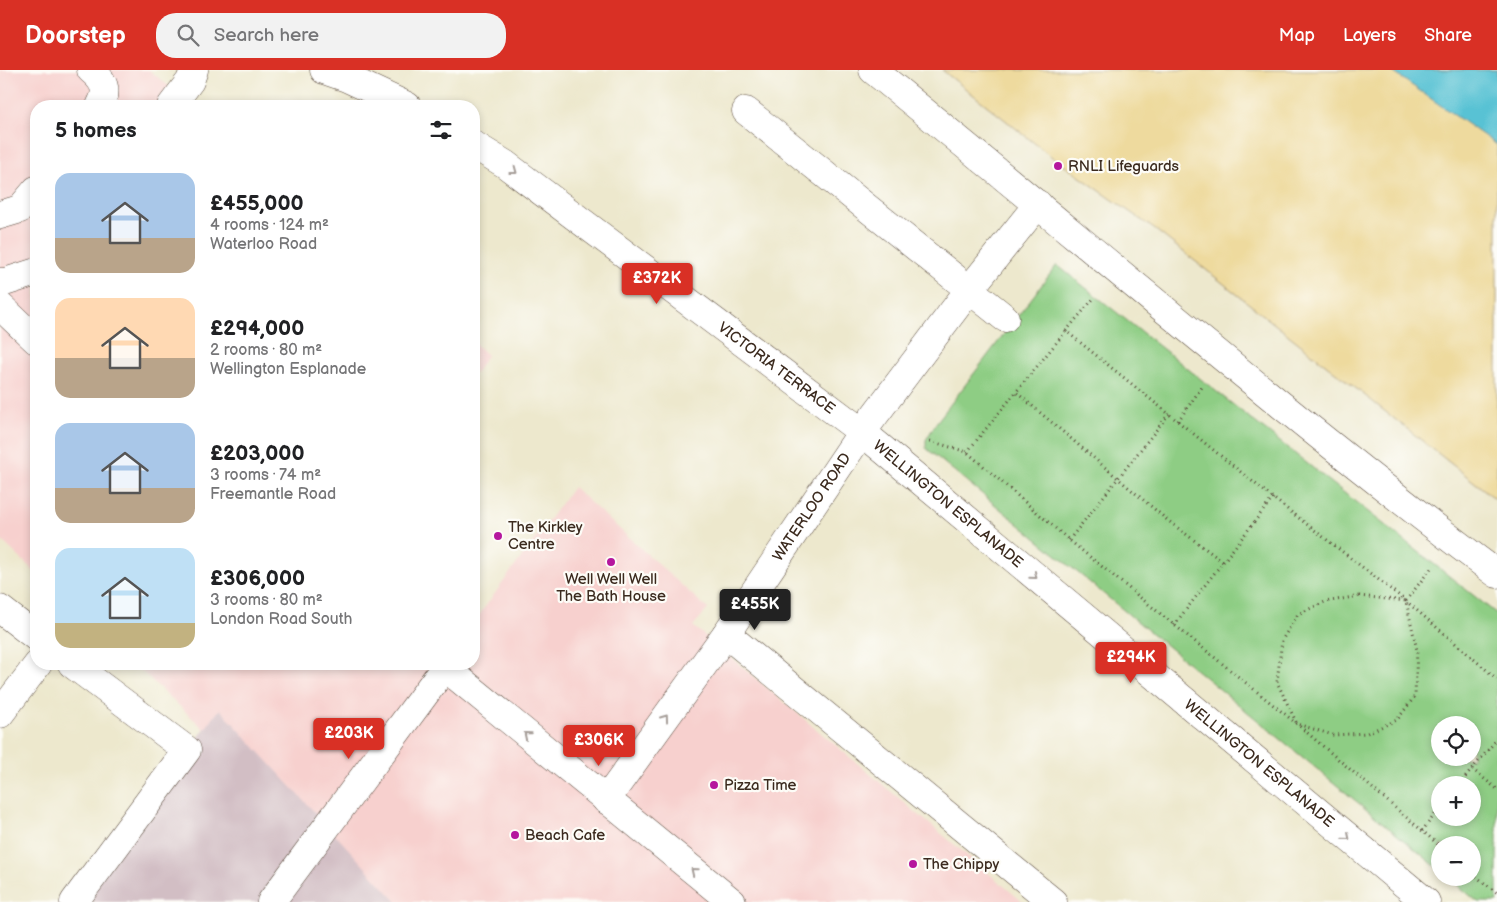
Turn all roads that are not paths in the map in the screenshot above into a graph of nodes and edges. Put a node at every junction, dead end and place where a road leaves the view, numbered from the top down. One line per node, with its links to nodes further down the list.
1 (91, 70): 5 (street)
2 (194, 70): 6 (street)
3 (324, 70): 7 (street)
4 (873, 70): 11 (street)
5 (103, 100)
6 (176, 100)
7 (394, 100)
8 (746, 111): 15 (street)
9 (480, 149): 19 (street, VICTORIA TERRACE, one-way to 19)
10 (30, 197): 12 (street)
11 (1038, 204): 15 (street, WATERLOO ROAD); 20 (street)
12 (0, 215)
13 (30, 274): 14 (street)
14 (0, 282)
15 (969, 290): 17 (street); 19 (street, WATERLOO ROAD)
16 (0, 306): 18 (street)
17 (1005, 318)
18 (30, 334)
19 (862, 432): 23 (street, WATERLOO ROAD); 34 (street, WELLINGTON ESPLANADE, one-way to 34)
20 (1497, 574)
21 (0, 610): 22 (street)
22 (30, 632)
23 (726, 634): 29 (street, WATERLOO ROAD, one-way to 23); 33 (street)
24 (33, 670): 28 (street)
25 (80, 670): 30 (street)
26 (439, 670): 31 (street)
27 (449, 670): 29 (street, one-way to 27)
28 (0, 714)
29 (606, 800): 32 (street, one-way to 29)
30 (74, 902)
31 (271, 902)
32 (732, 902)
33 (1053, 902)
34 (1426, 902)

